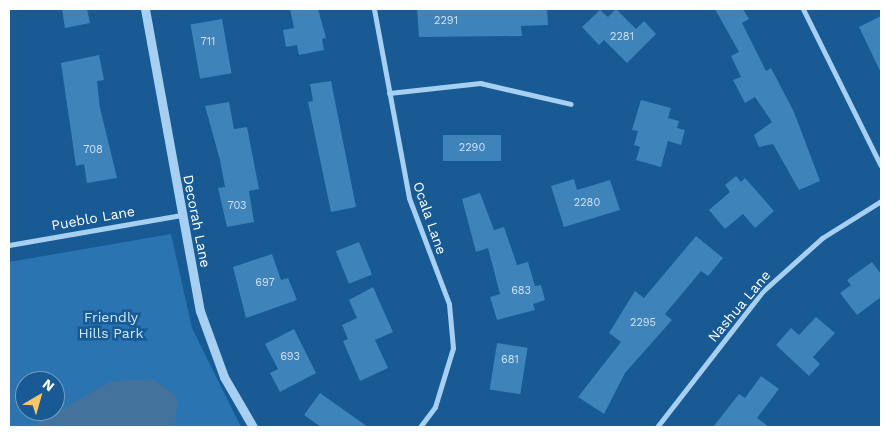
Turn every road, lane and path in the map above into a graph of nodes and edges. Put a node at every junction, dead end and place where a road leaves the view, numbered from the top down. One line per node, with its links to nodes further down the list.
1 (145, 9): 8 (street, Decorah Lane)
2 (374, 9): 4 (street, Ocala Lane)
3 (802, 9): 6 (street)
4 (389, 94): 5 (street); 11 (street, Ocala Lane)
5 (571, 104)
6 (881, 166)
7 (881, 201): 12 (street, Nashua Lane)
8 (181, 215): 9 (street, Pueblo Lane); 10 (street, Decorah Lane)
9 (9, 244)
10 (253, 427)
11 (420, 427)
12 (656, 427)

